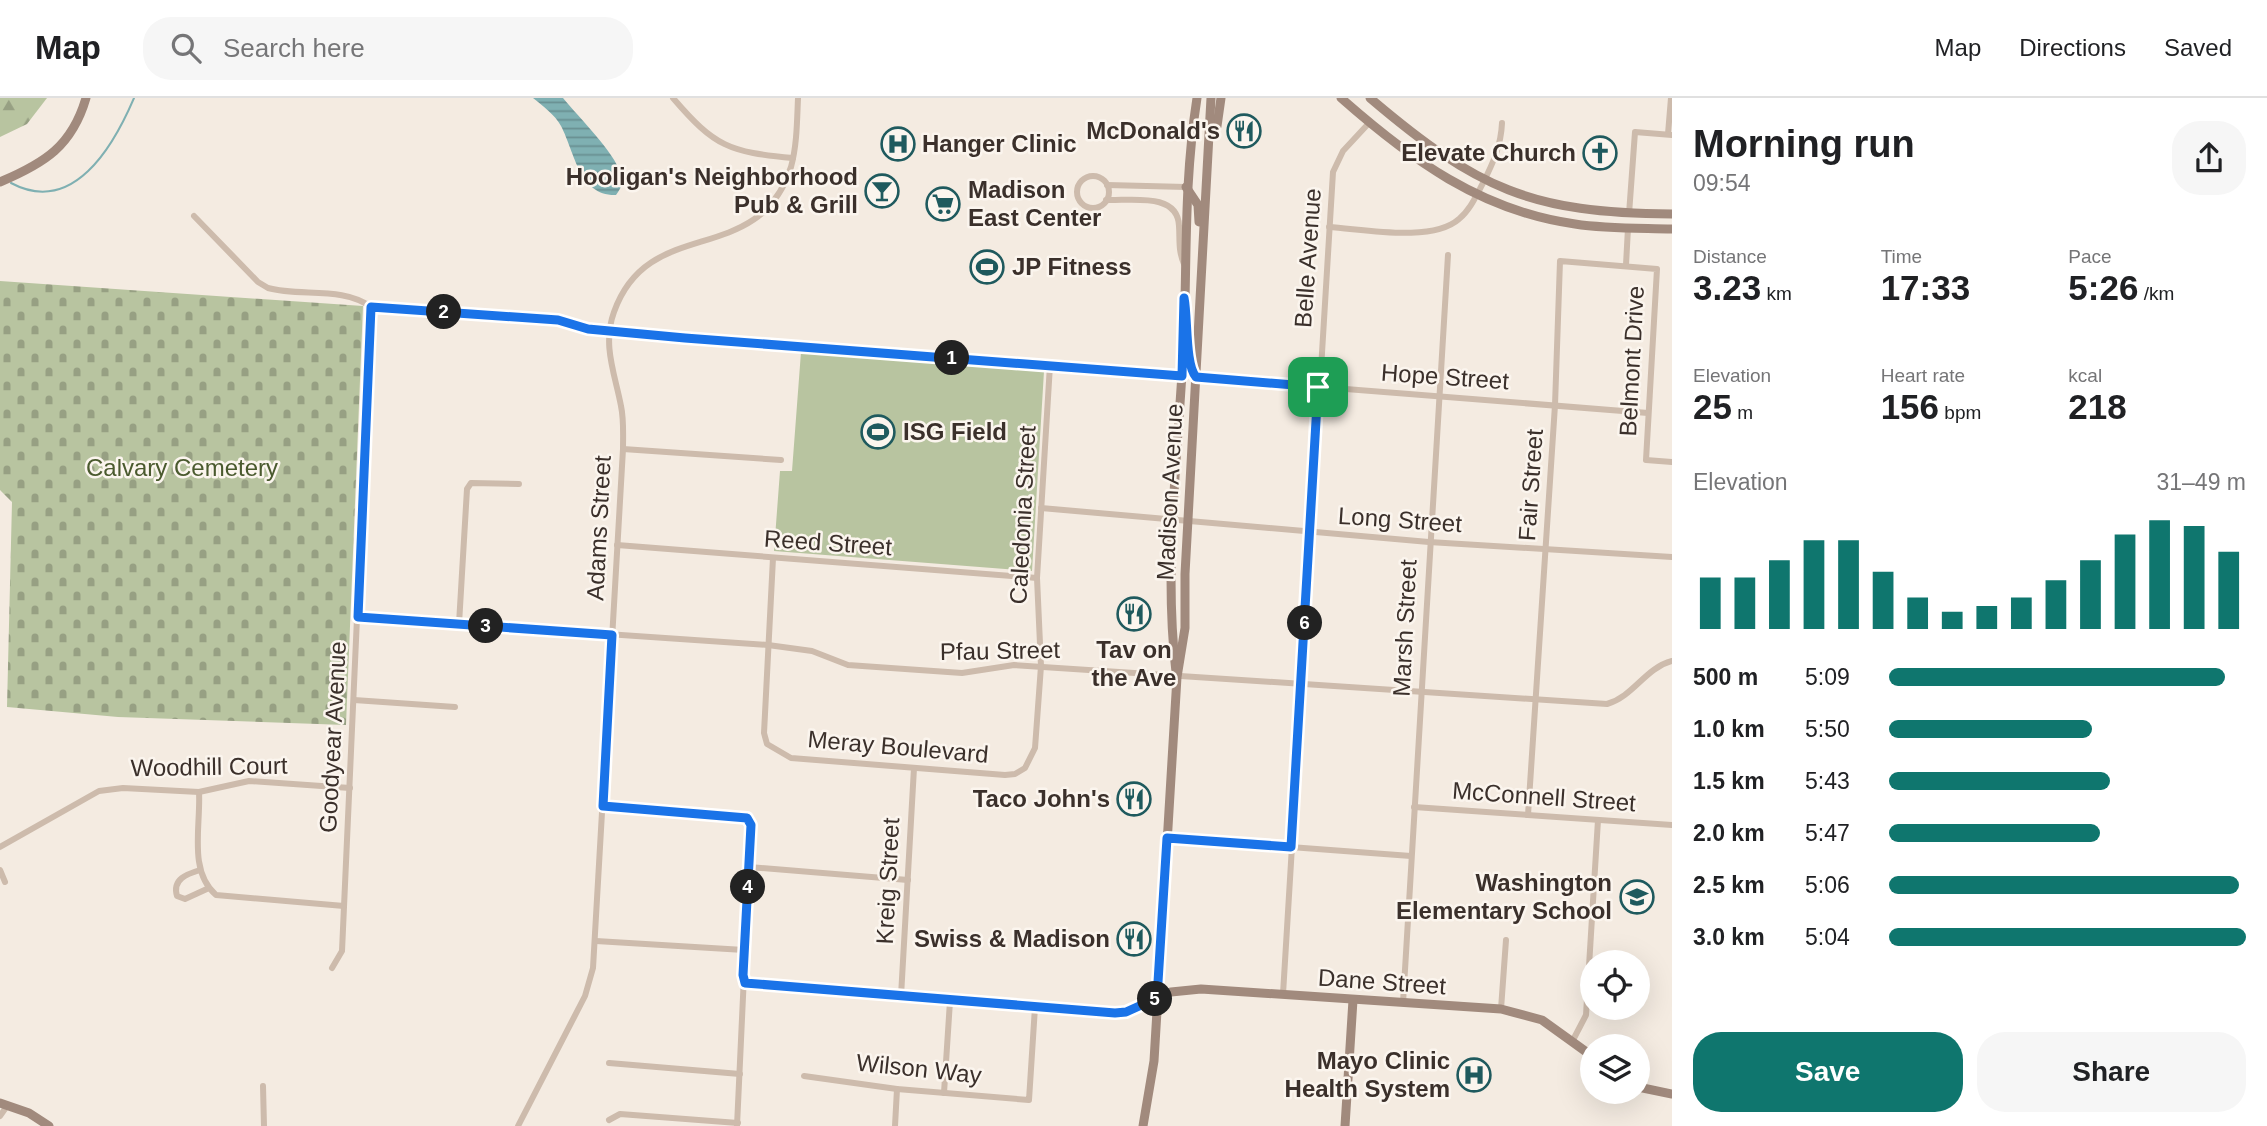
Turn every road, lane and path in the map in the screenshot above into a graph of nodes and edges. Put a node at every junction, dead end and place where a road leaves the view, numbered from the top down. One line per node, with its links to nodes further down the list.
1 (86, 98): 16 (main road)
2 (673, 98): 14 (street)
3 (798, 98): 14 (street, Adams Street)
4 (1197, 98): 18 (main road, Madison Avenue)
5 (1211, 98): 13 (main road, Madison Avenue)
6 (1221, 98): 13 (main road)
7 (1341, 98): 10 (main road)
8 (1370, 98): 15 (main road)
9 (1671, 98): 12 (street)
10 (1369, 123): 19 (main road); 25 (street, Belle Avenue)
11 (1502, 123): 15 (street)
12 (1670, 134): 21 (street)
13 (1211, 139): 33 (main road, Madison Avenue)
14 (793, 158): 34 (street, Adams Street)
15 (1484, 181): 19 (street); 21 (main road)
16 (0, 182)
17 (1107, 185): 18 (street); 20 (street); 20 (street)
18 (1186, 187): 29 (main road, Madison Avenue); 33 (main road)
19 (1476, 195): 24 (main road); 25 (street)
20 (1107, 200): 29 (street)
21 (1629, 214): 22 (main road); 24 (main road)
22 (1672, 214)
23 (194, 216): 32 (street)
24 (1586, 226): 26 (main road)
25 (1329, 227): 39 (street, Belle Avenue)
26 (1628, 228): 27 (main road); 30 (street)
27 (1672, 229)
28 (1448, 255): 40 (street, Marsh Street)
29 (1184, 264): 31 (main road, Madison Avenue)
30 (1626, 265): 41 (street, Fair Street); 42 (street, Belmont Drive)
31 (1184, 298): 37 (main road, Madison Avenue); 38 (main road)
32 (371, 307): 34 (street); 57 (street, Goodyear Avenue)
33 (1199, 312): 38 (main road, Madison Avenue)
34 (609, 330): 35 (street); 43 (street, Adams Street)
35 (797, 345): 36 (main road)
36 (1050, 365): 37 (main road); 47 (street, Caledonia Street)
37 (1182, 376): 48 (main road, Madison Avenue)
38 (1196, 377): 39 (street, Hope Street); 49 (main road, Madison Avenue)
39 (1318, 387): 40 (street, Hope Street); 50 (street, Belle Avenue)
40 (1438, 395): 41 (street, Hope Street); 51 (street, Marsh Street)
41 (1555, 405): 42 (street, Hope Street); 53 (street, Fair Street)
42 (1648, 412): 45 (street, Belmont Drive)
43 (623, 449): 44 (street); 52 (street, Adams Street)
44 (781, 460)
45 (1672, 462)
46 (519, 484): 58 (street)
47 (1041, 508): 48 (street, Long Street); 56 (street, Caledonia Street)
48 (1174, 520): 49 (street, Long Street); 63 (main road, Madison Avenue)
49 (1188, 522): 50 (street, Long Street); 63 (main road, Madison Avenue)
50 (1311, 532): 51 (street, Long Street); 64 (street, Belle Avenue)
51 (1429, 542): 53 (street, Long Street); 65 (street, Marsh Street)
52 (617, 545): 55 (street, Reed Street); 59 (street, Adams Street)
53 (1546, 549): 54 (street, Long Street); 67 (street, Fair Street)
54 (1672, 557)
55 (773, 558): 56 (street, Reed Street); 60 (street, Meray Boulevard)
56 (1037, 578): 62 (street, Caledonia Street)
57 (358, 617): 58 (street, Pfau Street); 66 (street, Goodyear Avenue)
58 (459, 624): 59 (street, Pfau Street)
59 (612, 635): 60 (street, Pfau Street); 72 (street, Adams Street)
60 (768, 645): 62 (street, Pfau Street); 69 (street, Meray Boulevard)
61 (1672, 661): 67 (street, Pfau Street)
62 (1041, 666): 63 (street, Pfau Street); 69 (street, Meray Boulevard)
63 (1177, 677): 64 (street, Pfau Street); 77 (main road, Madison Avenue)
64 (1302, 686): 65 (street, Pfau Street); 79 (street, Belle Avenue)
65 (1420, 693): 67 (street, Pfau Street); 73 (street, Marsh Street)
66 (354, 700): 68 (street); 70 (street, Goodyear Avenue)
67 (1536, 700): 74 (street, Fair Street)
68 (456, 707)
69 (914, 768): 84 (street, Kreig Street)
70 (350, 788): 71 (street, Woodhill Court); 87 (street, Goodyear Avenue)
71 (199, 792): 78 (street, Woodhill Court); 83 (street)
72 (603, 806): 81 (street); 89 (street, Adams Street)
73 (1414, 807): 74 (street, McConnell Street); 80 (street, Marsh Street)
74 (1528, 815): 75 (street, McConnell Street)
75 (1598, 820): 76 (street, McConnell Street); 101 (street)
76 (1672, 825)
77 (1167, 838): 79 (street); 95 (main road, Madison Avenue)
78 (0, 847)
79 (1291, 847): 80 (street); 93 (street, Belle Avenue)
80 (1411, 856): 98 (street, Marsh Street)
81 (749, 867): 84 (street); 90 (street)
82 (0, 870): 85 (street)
83 (200, 870): 86 (street); 86 (street)
84 (908, 880): 94 (street, Kreig Street)
85 (5, 882)
86 (209, 888): 87 (street)
87 (344, 906): 91 (street, Goodyear Avenue)
88 (1506, 940): 100 (street)
89 (596, 941): 90 (street); 117 (street, Adams Street)
90 (744, 950): 92 (street)
91 (332, 968)
92 (745, 983): 94 (street); 104 (street)
93 (1283, 994): 95 (main road, Dane Street); 96 (main road, Dane Street)
94 (901, 996): 97 (street)
95 (1157, 998): 99 (street); 119 (main road, Madison Avenue)
96 (1353, 1000): 98 (main road, Dane Street); 120 (main road)
97 (950, 1001): 99 (street); 109 (street)
98 (1403, 1003): 100 (main road, Dane Street)
99 (1035, 1007): 109 (street, Wilson Way)
100 (1501, 1009): 101 (main road, Dane Street)
101 (1573, 1040): 102 (main road, Dane Street)
102 (1580, 1046)
103 (609, 1063): 104 (street)
104 (740, 1073): 114 (street)
105 (804, 1076): 107 (street, Wilson Way)
106 (262, 1086): 116 (street)
107 (897, 1089): 109 (street, Wilson Way); 118 (street)
108 (1650, 1089): 110 (main road)
109 (944, 1093)
110 (1672, 1094)
111 (4, 1104): 112 (street); 115 (main road)
112 (0, 1116)
113 (609, 1121): 114 (street)
114 (738, 1124)
115 (49, 1126)
116 (264, 1126)
117 (517, 1126)
118 (895, 1126)
119 (1143, 1126)
120 (1345, 1126)

